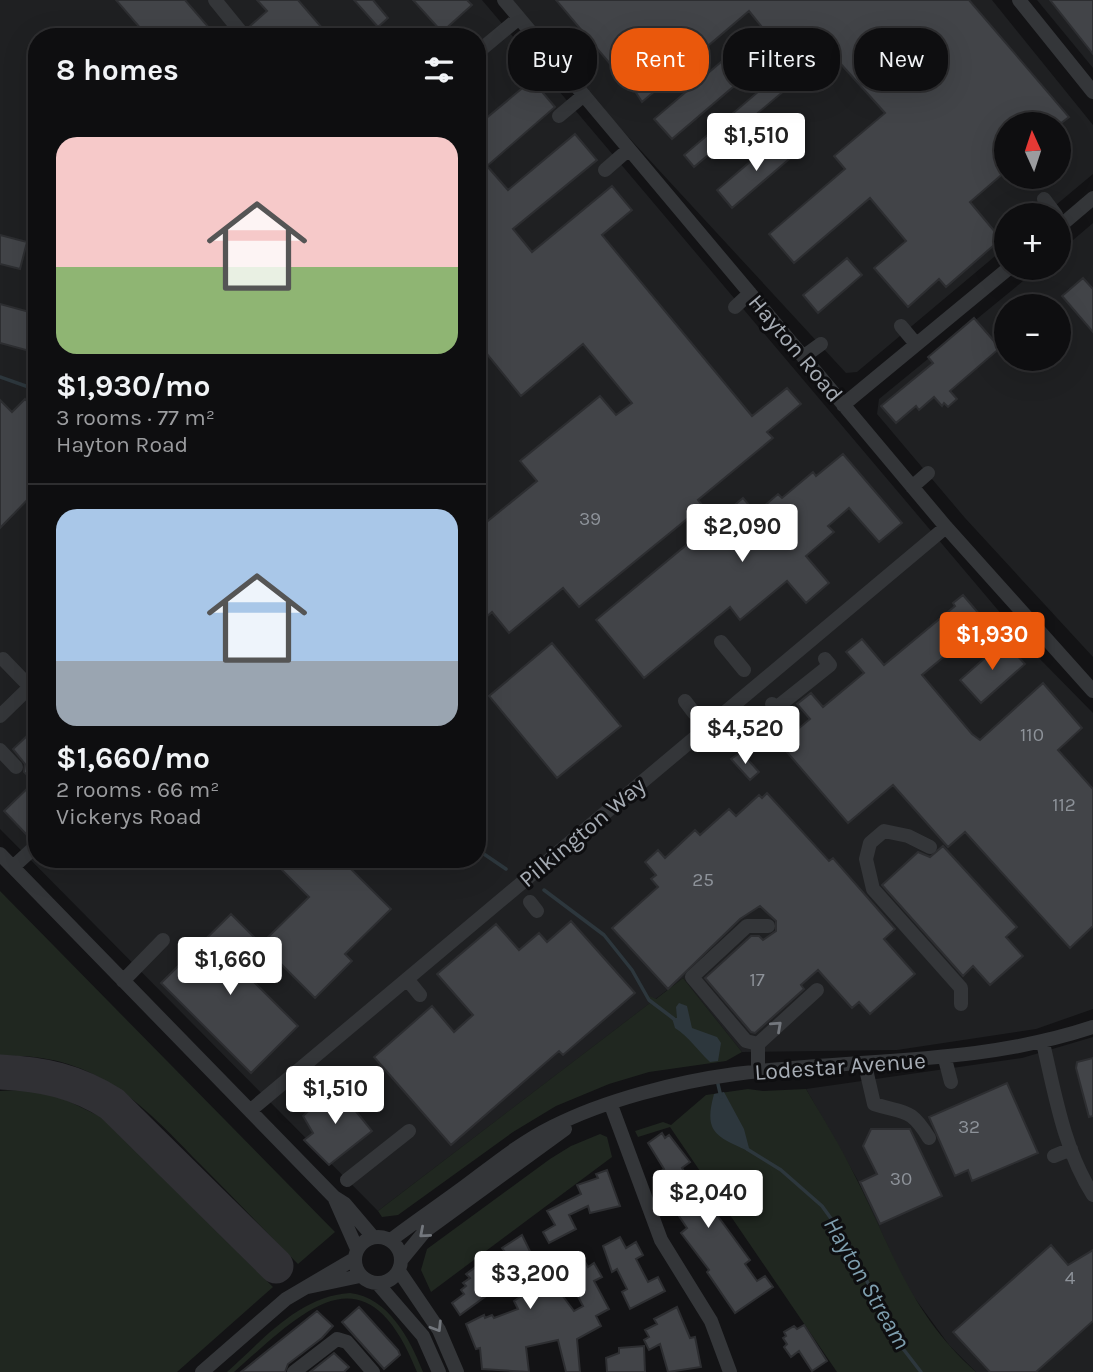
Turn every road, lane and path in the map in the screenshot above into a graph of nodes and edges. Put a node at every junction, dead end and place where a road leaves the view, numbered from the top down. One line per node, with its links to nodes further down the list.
1 (215, 0): 5 (street)
2 (505, 0): 4 (street, Hayton Road)
3 (1020, 0): 8 (street)
4 (519, 18): 6 (street, Hayton Road); 7 (street)
5 (238, 28)
6 (527, 28)
7 (486, 45)
8 (1092, 87)
9 (581, 91): 10 (street, Hayton Road)
10 (584, 95): 11 (street); 12 (street, Hayton Road)
11 (559, 116)
12 (629, 149): 13 (street); 19 (street, Hayton Road)
13 (605, 170)
14 (1093, 198): 17 (street)
15 (1044, 199): 16 (street)
16 (1047, 203)
17 (1071, 213)
18 (994, 280): 23 (street)
19 (750, 293): 20 (street); 24 (street, Hayton Road)
20 (735, 307)
21 (901, 326): 23 (street)
22 (821, 344): 24 (street)
23 (916, 344): 25 (street)
24 (803, 357): 25 (street, Hayton Road)
25 (843, 405): 27 (street, Hayton Road)
26 (928, 472): 27 (street)
27 (912, 487): 28 (street, Hayton Road)
28 (946, 527): 29 (street, Hayton Road); 48 (street, Pilkington Way)
29 (1022, 612): 30 (street); 36 (street, Hayton Road)
30 (998, 633)
31 (721, 642): 34 (street)
32 (4, 659): 35 (street)
33 (825, 659): 38 (street)
34 (744, 670)
35 (28, 679)
36 (1092, 687)
37 (28, 688): 39 (street)
38 (772, 704)
39 (0, 716)
40 (0, 750): 41 (street)
41 (16, 766)
42 (930, 847): 52 (street)
43 (28, 853): 45 (street)
44 (0, 854): 45 (street)
45 (13, 867): 49 (street)
46 (768, 926): 55 (street)
47 (163, 940): 49 (street)
48 (407, 979): 51 (street); 61 (street, Pilkington Way)
49 (123, 981): 61 (street)
50 (817, 990): 55 (street, one-way to 50)
51 (420, 995)
52 (961, 1004)
53 (1093, 1027): 54 (street, Lodestar Avenue)
54 (1043, 1043): 56 (street, Lodestar Avenue); 65 (street)
55 (758, 1044): 58 (street)
56 (945, 1059): 57 (street, Lodestar Avenue); 59 (street)
57 (865, 1065): 58 (street, Lodestar Avenue); 64 (street)
58 (758, 1072): 60 (street, Lodestar Avenue)
59 (951, 1082)
60 (611, 1105): 62 (street, Lodestar Avenue); 82 (street)
61 (251, 1110): 69 (street)
62 (590, 1113): 71 (street, Lodestar Avenue); 73 (street, Lodestar Avenue, one-way to 73)
63 (409, 1131): 67 (street)
64 (929, 1138)
65 (1071, 1149): 66 (street); 68 (street)
66 (1054, 1156)
67 (347, 1180)
68 (1093, 1195)
69 (334, 1197): 70 (street); 72 (street)
70 (373, 1237): 71 (street); 72 (street)
71 (391, 1240): 73 (street)
72 (356, 1254): 74 (street); 76 (street)
73 (400, 1265): 75 (street); 81 (street, one-way to 81)
74 (360, 1276): 75 (street); 76 (street)
75 (378, 1284): 80 (street)
76 (307, 1287): 77 (street)
77 (202, 1372)
78 (294, 1372): 79 (street)
79 (373, 1372)
80 (439, 1372)
81 (457, 1372)
82 (730, 1372)

